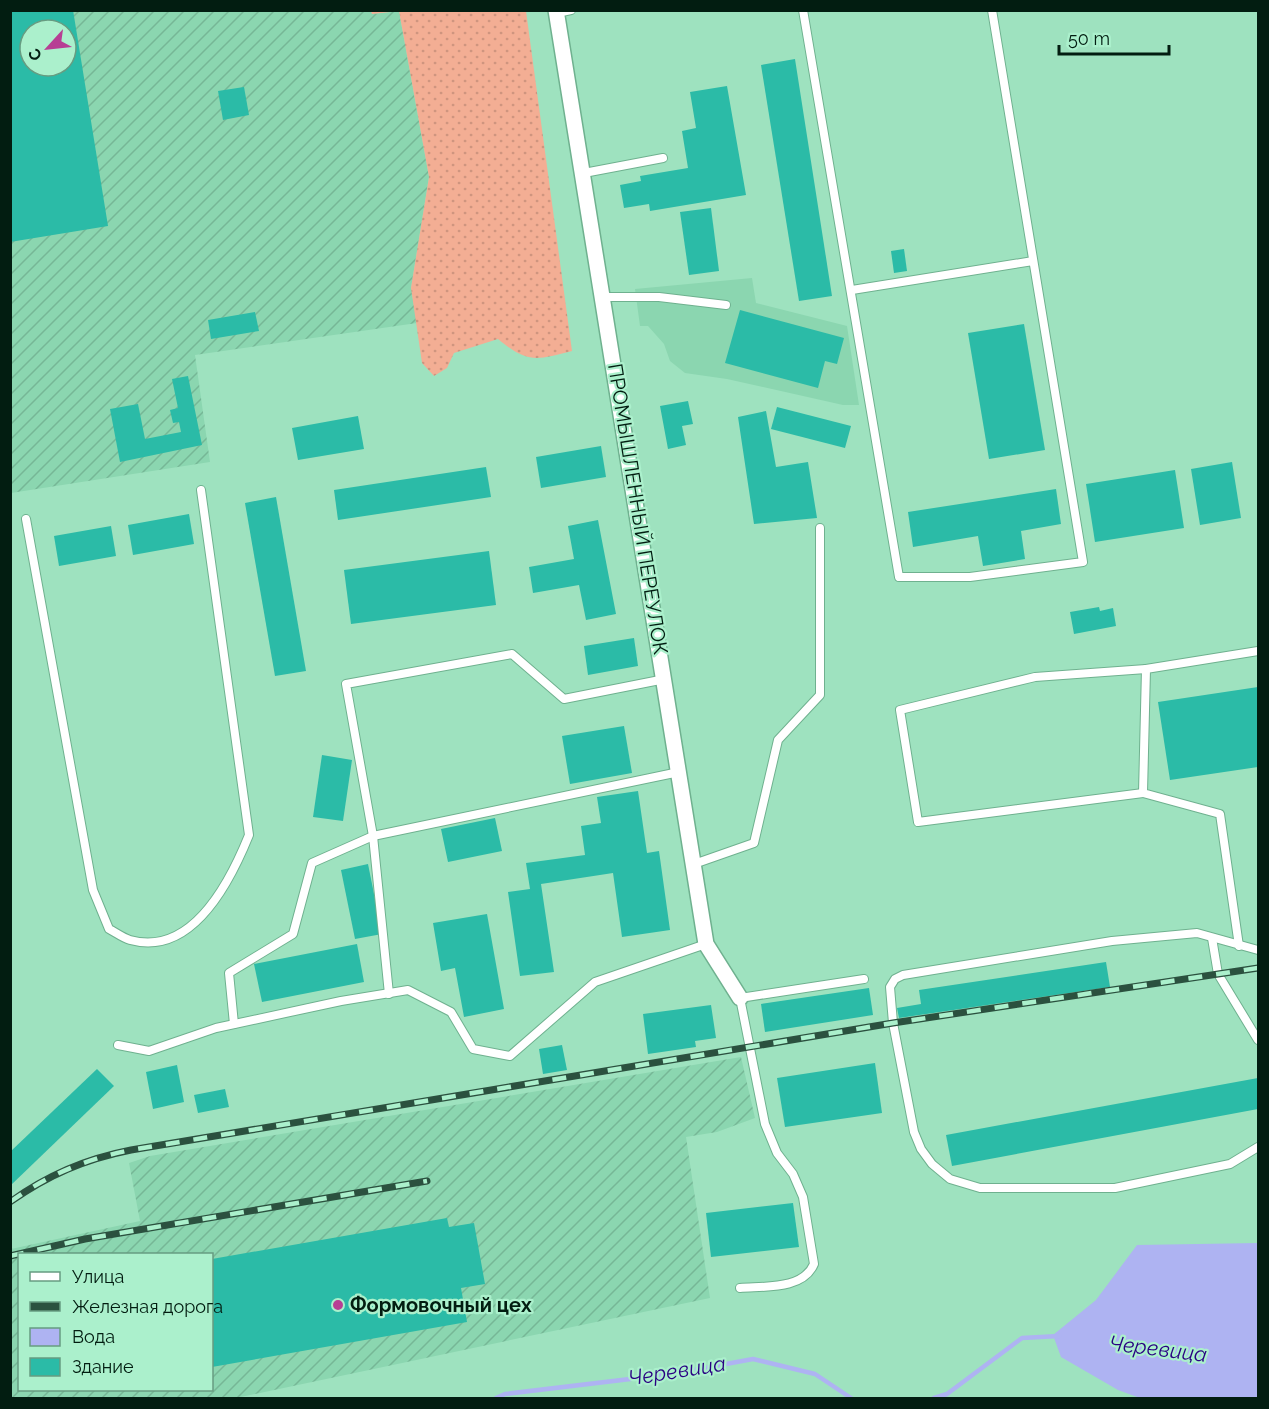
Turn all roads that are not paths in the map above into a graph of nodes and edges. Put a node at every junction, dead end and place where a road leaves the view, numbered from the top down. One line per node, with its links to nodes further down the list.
1 (804, 10): 7 (lane)
2 (992, 10): 6 (lane)
3 (561, 11): 5 (street, ПРОМЫШЛЕННЫЙ ПЕРЕУЛОК)
4 (663, 158): 5 (lane)
5 (584, 173): 8 (street, ПРОМЫШЛЕННЫЙ ПЕРЕУЛОК)
6 (1033, 261): 7 (lane); 7 (lane)
7 (852, 290)
8 (604, 297): 9 (lane); 15 (street, ПРОМЫШЛЕННЫЙ ПЕРЕУЛОК)
9 (726, 305)
10 (201, 490): 11 (lane)
11 (26, 519)
12 (820, 528): 19 (lane)
13 (1258, 651): 14 (lane)
14 (1146, 669): 17 (lane); 17 (lane)
15 (665, 679): 16 (street, ПРОМЫШЛЕННЫЙ ПЕРЕУЛОК); 18 (lane)
16 (679, 772): 18 (lane); 19 (street, ПРОМЫШЛЕННЫЙ ПЕРЕУЛОК)
17 (1143, 793): 22 (lane)
18 (373, 836): 25 (lane); 27 (lane)
19 (694, 864): 21 (street, ПРОМЫШЛЕННЫЙ ПЕРЕУЛОК)
20 (1212, 938): 22 (lane); 28 (lane); 30 (lane)
21 (706, 944): 25 (lane); 26 (street, ПРОМЫШЛЕННЫЙ ПЕРЕУЛОК)
22 (1239, 946): 23 (lane)
23 (1258, 950)
24 (864, 980): 26 (lane)
25 (389, 993): 27 (lane)
26 (740, 998): 31 (lane)
27 (234, 1024): 29 (lane)
28 (1258, 1040)
29 (118, 1045)
30 (1258, 1147)
31 (740, 1288)

